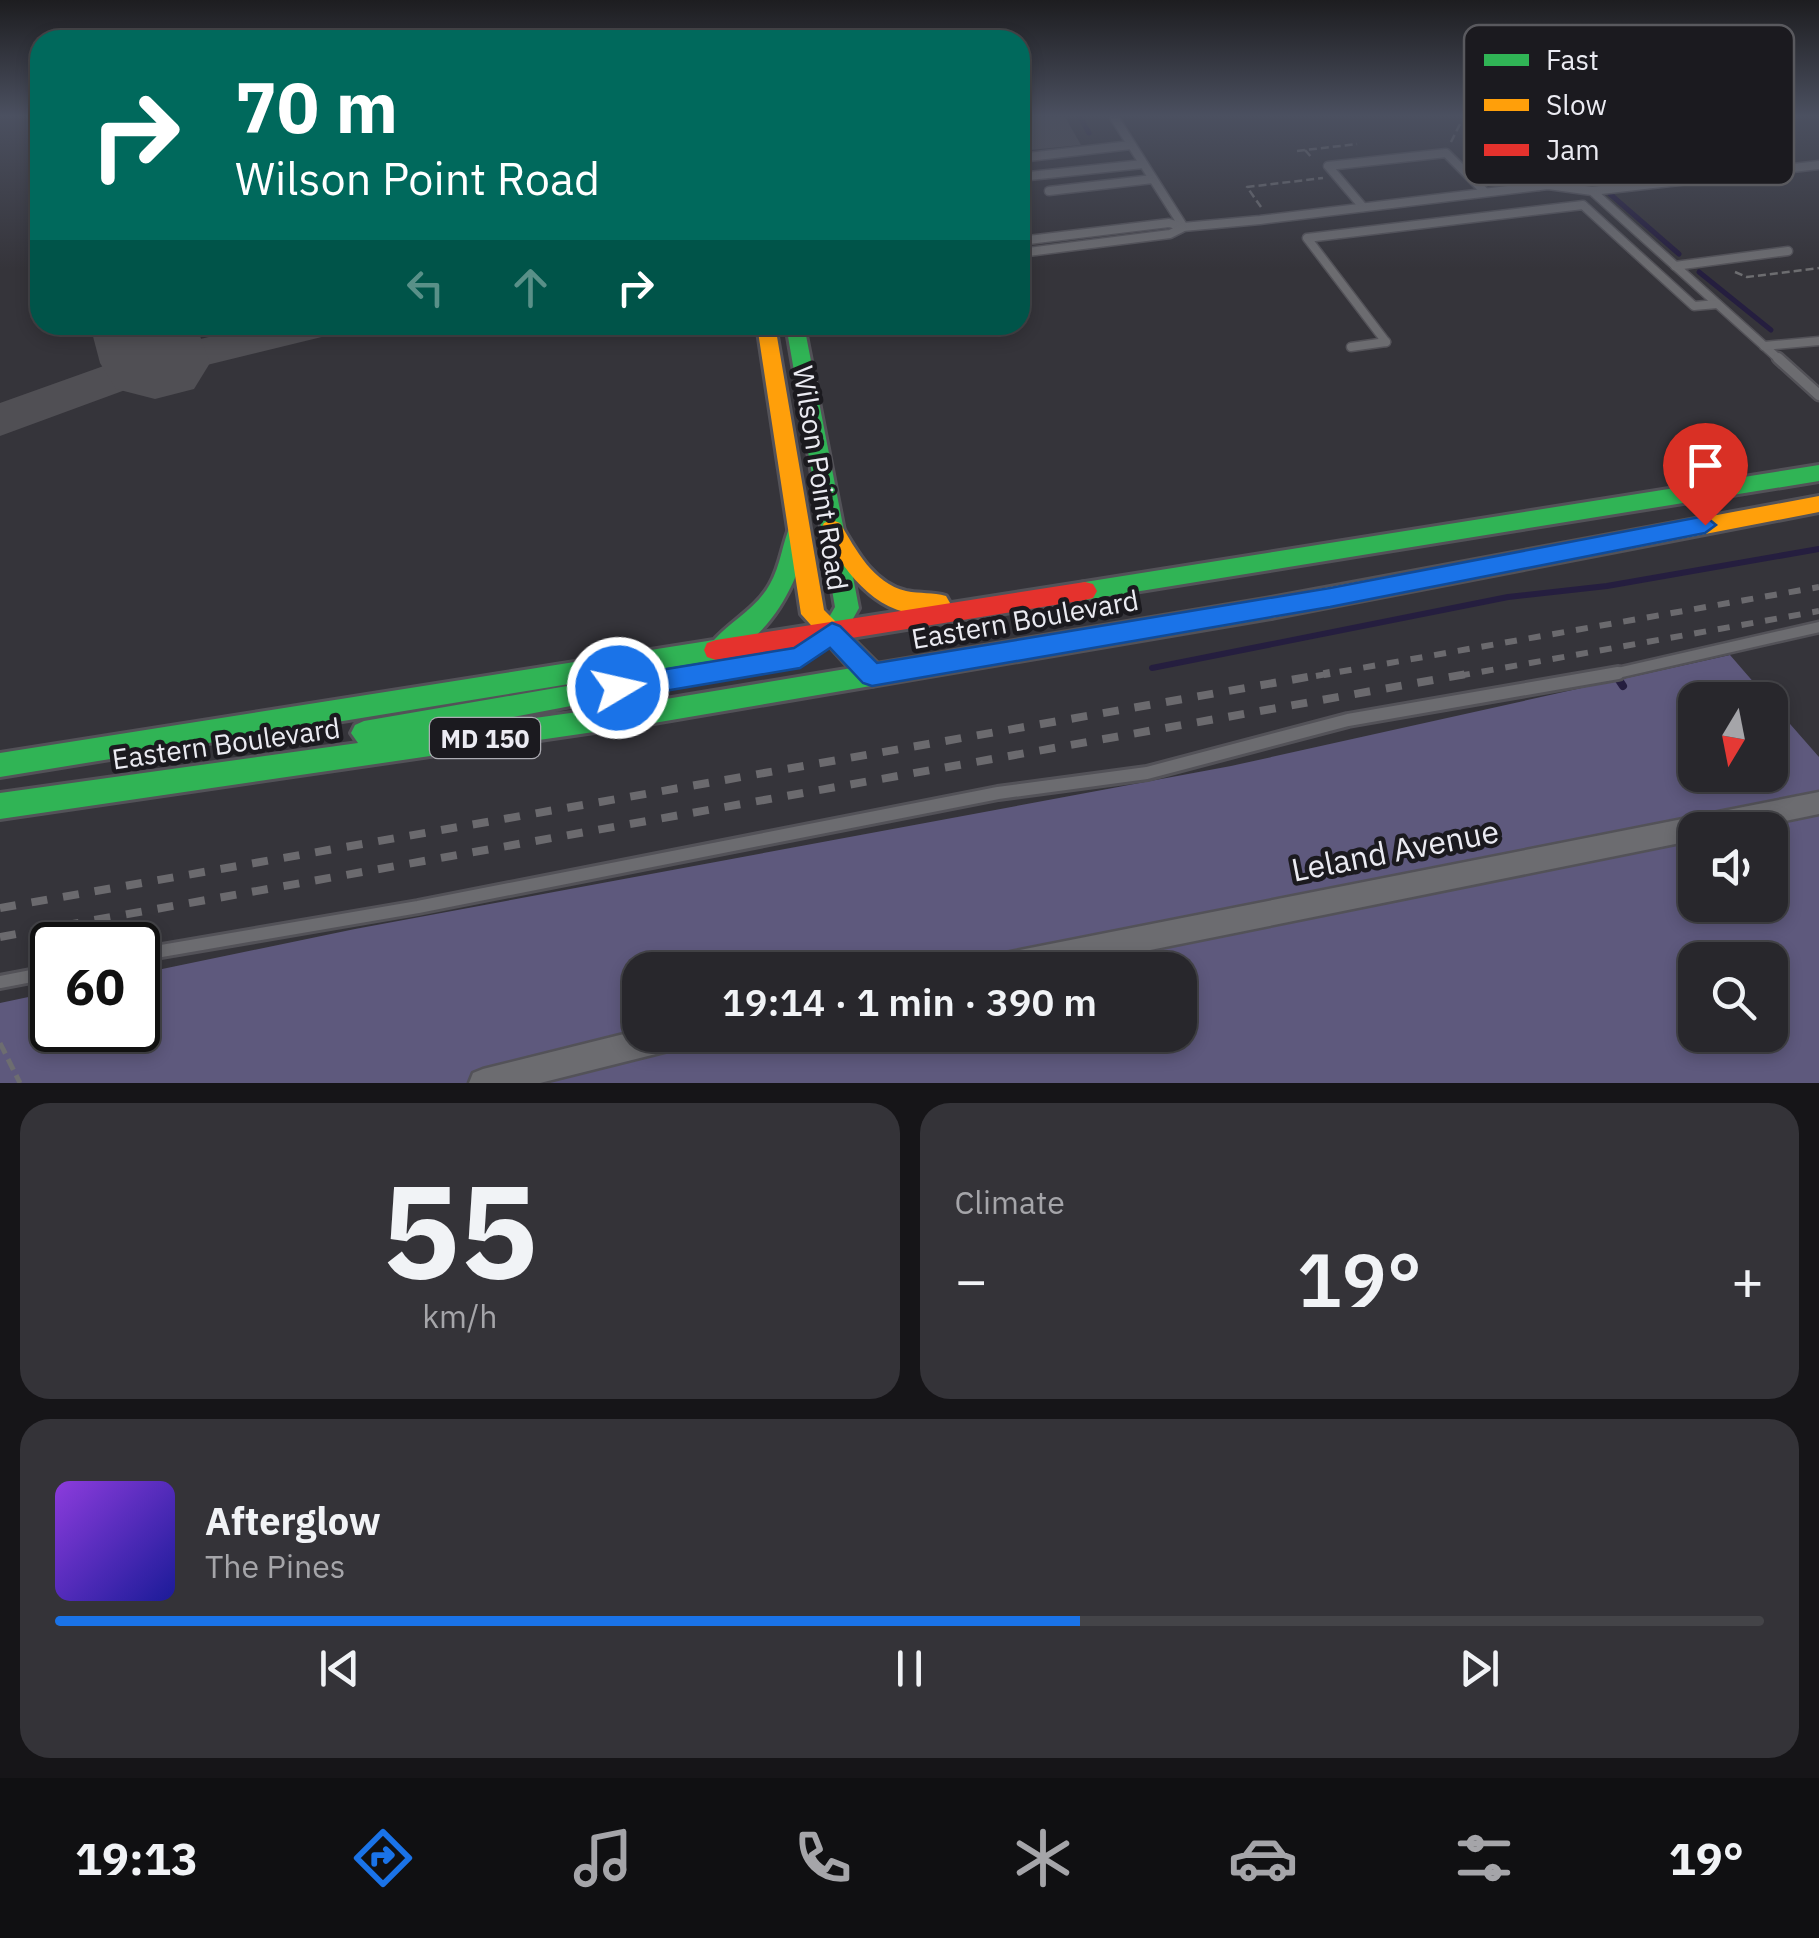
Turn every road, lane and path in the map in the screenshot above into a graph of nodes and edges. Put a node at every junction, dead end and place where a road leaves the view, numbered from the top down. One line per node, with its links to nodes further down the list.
1 (1107, 168): 4 (lane)
2 (1145, 168): 6 (lane)
3 (1329, 168): 14 (lane)
4 (1030, 175)
5 (1328, 178): 15 (path)
6 (1153, 179): 11 (lane); 16 (lane)
7 (1478, 185): 13 (lane)
8 (1644, 185): 12 (lane)
9 (1539, 186): 10 (lane); 13 (lane)
10 (1570, 186): 12 (lane)
11 (1049, 191)
12 (1592, 191): 20 (lane)
13 (1485, 192): 14 (lane)
14 (1363, 207): 15 (lane)
15 (1270, 218): 16 (lane)
16 (1183, 227): 17 (lane); 19 (lane)
17 (1030, 240)
18 (1788, 251): 20 (lane)
19 (1030, 252)
20 (1675, 266): 21 (lane)
21 (1690, 278): 22 (lane); 23 (lane)
22 (1666, 281): 23 (lane); 28 (lane)
23 (1718, 304): 27 (lane)
24 (768, 335): 35 (main road, Wilson Point Road)
25 (797, 335): 34 (main road, Wilson Point Road)
26 (1819, 341): 27 (lane)
27 (1764, 346): 29 (lane)
28 (1351, 347)
29 (1819, 395)
30 (1819, 473): 36 (main road, Eastern Boulevard / MD 150)
31 (1819, 490): 33 (main road)
32 (1819, 504): 33 (main road, Eastern Boulevard / MD 150)
33 (1705, 525): 40 (main road, Eastern Boulevard / MD 150)
34 (832, 528): 36 (main road); 38 (main road, Wilson Point Road)
35 (799, 530): 38 (main road, Wilson Point Road); 39 (main road)
36 (1062, 595): 38 (main road, Eastern Boulevard / MD 150)
37 (1819, 627): 45 (lane)
38 (832, 633): 39 (main road, Eastern Boulevard / MD 150); 40 (main road, Wilson Point Road); 42 (main road)
39 (714, 650): 41 (main road, Eastern Boulevard / MD 150)
40 (872, 675): 42 (main road, Eastern Boulevard / MD 150)
41 (0, 765)
42 (96, 790): 44 (main road, Eastern Boulevard / MD 150)
43 (1819, 803): 46 (street, Leland Avenue)
44 (0, 806)
45 (160, 952)
46 (1075, 952)
47 (30, 976): 48 (lane)
48 (0, 982)
49 (0, 1043): 51 (path)
50 (622, 1048): 52 (street)
51 (20, 1083)
52 (483, 1083)

